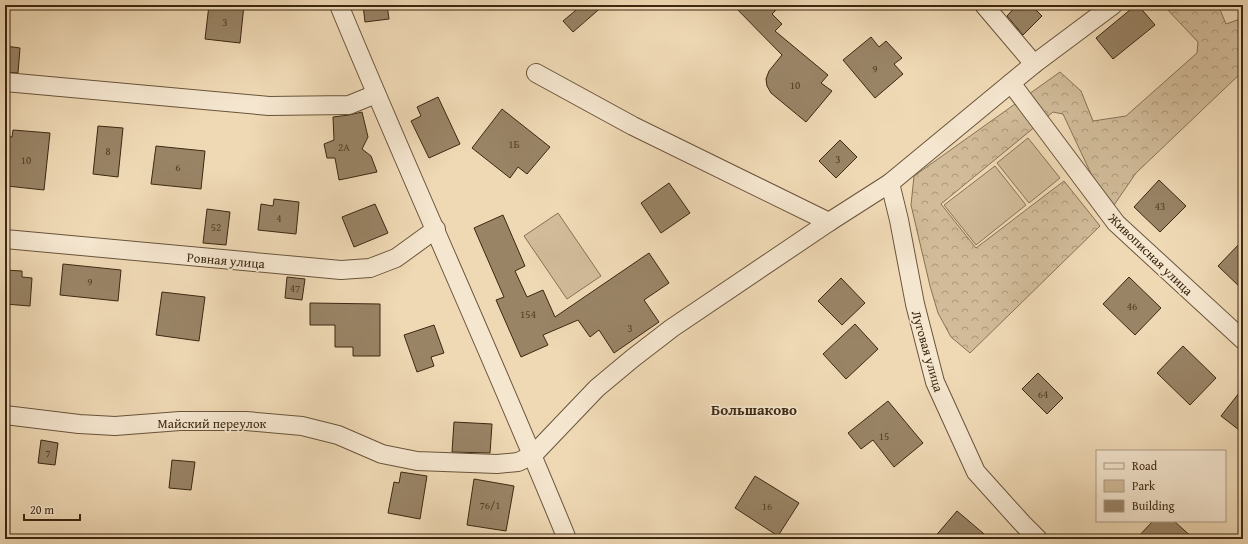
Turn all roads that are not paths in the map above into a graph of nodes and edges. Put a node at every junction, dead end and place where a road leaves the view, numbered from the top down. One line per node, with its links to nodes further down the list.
1 (339, 5): 8 (street)
2 (984, 5): 4 (street)
3 (1113, 5): 4 (street)
4 (1034, 64): 7 (street)
5 (536, 73): 10 (street)
6 (5, 82): 8 (street)
7 (1011, 83): 9 (street); 13 (street, Живописная улица)
8 (376, 94): 11 (street)
9 (890, 183): 10 (street); 17 (street, Луговая улица)
10 (829, 222): 15 (street)
11 (436, 229): 12 (street, Ровная улица); 15 (street)
12 (5, 239)
13 (1243, 340)
14 (5, 415): 15 (street, Майский переулок)
15 (533, 455): 16 (street)
16 (567, 539)
17 (1038, 539)

